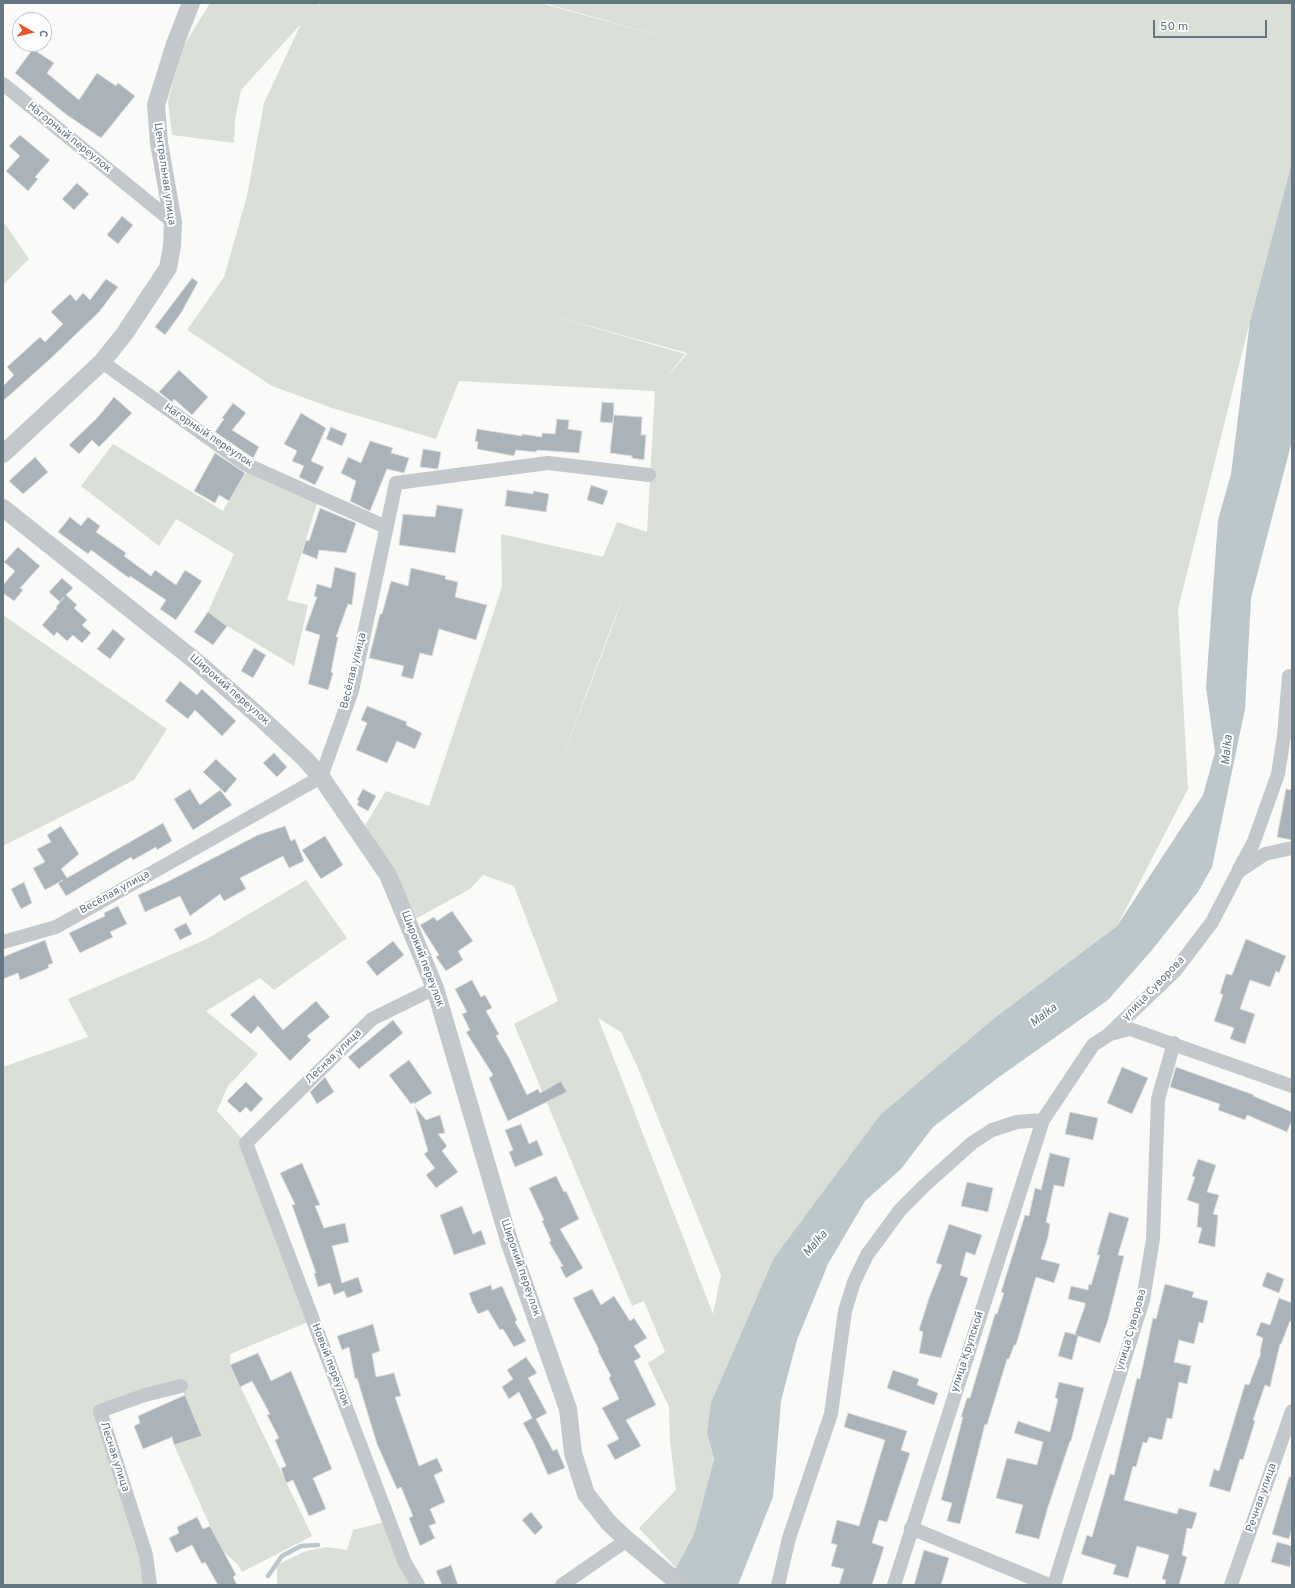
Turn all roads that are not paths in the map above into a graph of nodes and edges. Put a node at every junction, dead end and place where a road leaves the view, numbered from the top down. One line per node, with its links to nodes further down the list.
1 (191, 3): 3 (street, Центральная улица)
2 (3, 84): 3 (street, Нагорный переулок)
3 (173, 222): 4 (street, Центральная улица)
4 (102, 362): 5 (street, Центральная улица); 8 (street, Нагорный переулок)
5 (3, 454)
6 (649, 475): 8 (street, Весёлая улица)
7 (3, 508): 10 (street, Широкий переулок)
8 (386, 527): 10 (street, Весёлая улица)
9 (1291, 673): 12 (street)
10 (322, 777): 13 (street, Весёлая улица); 14 (street, Широкий переулок)
11 (1292, 848): 12 (street, улица Суворова)
12 (1238, 872): 15 (street, улица Суворова)
13 (3, 942)
14 (435, 988): 19 (street, Лесная улица); 23 (street, Широкий переулок)
15 (1110, 1034): 16 (street); 18 (street, улица Крупской)
16 (1174, 1044): 17 (street); 31 (street, улица Суворова)
17 (1292, 1086)
18 (1043, 1120): 22 (street, улица Крупской); 28 (street)
19 (246, 1143): 25 (street, Новый переулок)
20 (181, 1386): 24 (street, Лесная улица)
21 (1292, 1411): 32 (street, Речная улица)
22 (912, 1528): 29 (street, улица Крупской); 30 (street)
23 (626, 1540): 26 (street); 27 (street, Широкий переулок)
24 (150, 1585)
25 (418, 1585)
26 (562, 1585)
27 (681, 1585)
28 (778, 1585)
29 (894, 1585)
30 (1049, 1585)
31 (1054, 1585)
32 (1231, 1585)

